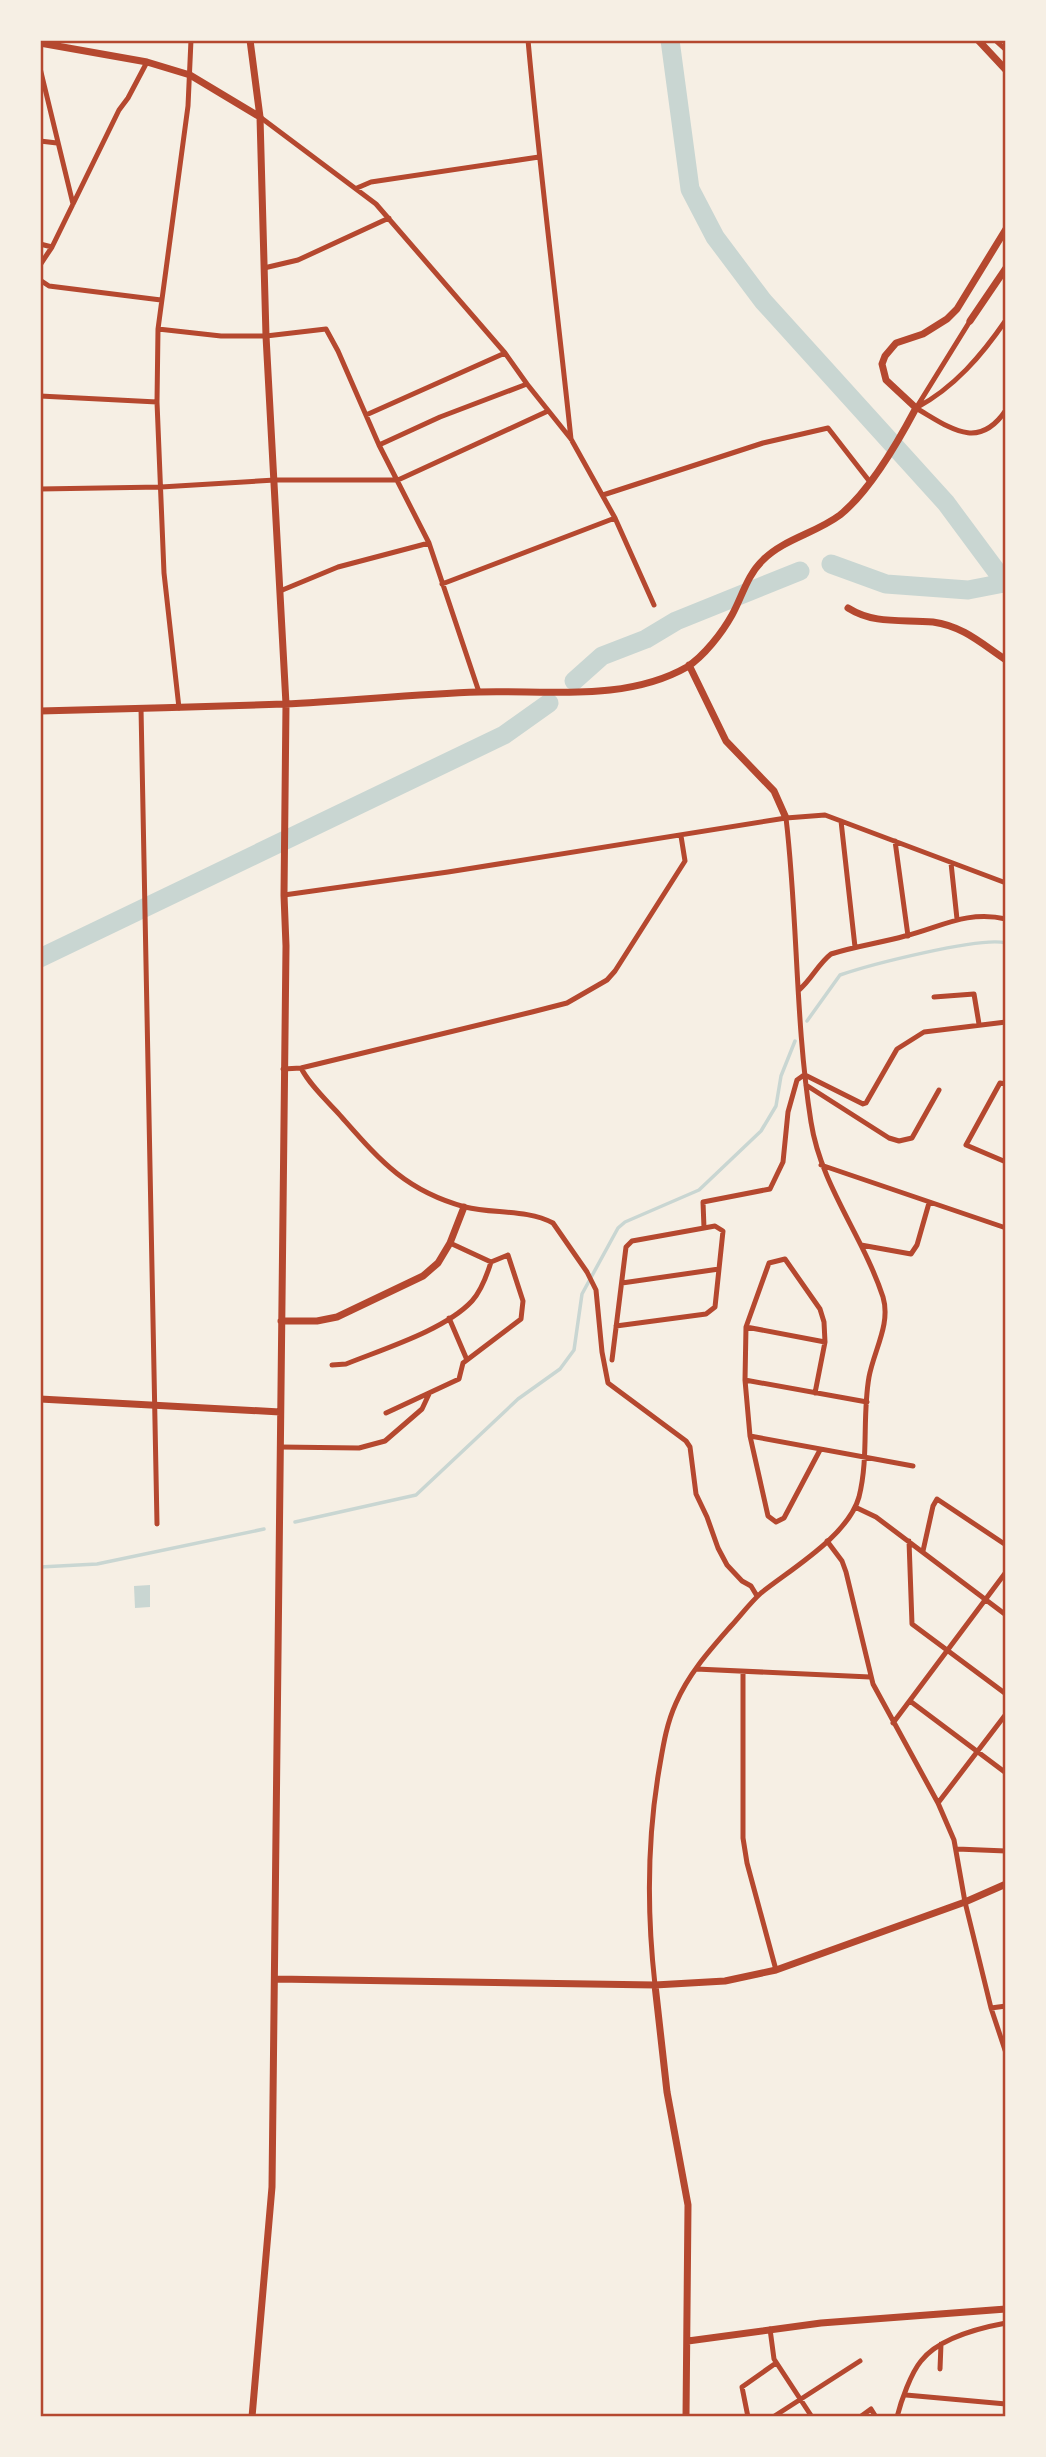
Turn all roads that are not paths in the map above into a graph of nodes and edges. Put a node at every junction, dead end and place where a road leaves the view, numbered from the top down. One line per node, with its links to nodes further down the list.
1 (191, 40): 11 (street)
2 (250, 40): 12 (street)
3 (528, 40): 15 (street)
4 (978, 40): 10 (street)
5 (995, 40): 7 (street)
6 (40, 43): 8 (street)
7 (1006, 50)
8 (147, 62): 11 (street); 17 (street)
9 (40, 68): 14 (street)
10 (1006, 70)
11 (191, 75): 12 (street); 26 (street)
12 (260, 117): 16 (street); 23 (street)
13 (40, 141): 14 (street)
14 (57, 143): 17 (street)
15 (539, 157): 16 (street); 39 (street)
16 (357, 188): 18 (street)
17 (73, 204): 21 (street)
18 (388, 218): 23 (street); 31 (street)
19 (1006, 229): 35 (street)
20 (40, 244): 21 (street)
21 (52, 247): 22 (street)
22 (40, 265)
23 (264, 268): 30 (street)
24 (1006, 268): 28 (street)
25 (40, 280): 26 (street)
26 (161, 300): 29 (street)
27 (1006, 320): 35 (street)
28 (970, 321): 35 (street)
29 (158, 329): 30 (street); 34 (street)
30 (266, 336): 38 (street); 41 (street)
31 (505, 353): 32 (street); 38 (street)
32 (527, 384): 37 (street); 40 (street)
33 (40, 396): 34 (street)
34 (157, 402): 44 (street)
35 (916, 408): 36 (street); 43 (street)
36 (1006, 410)
37 (548, 411): 39 (street); 42 (street)
38 (366, 415): 40 (street)
39 (571, 439): 46 (street)
40 (379, 445): 42 (street)
41 (275, 480): 42 (street); 44 (street); 50 (street)
42 (398, 480): 48 (street)
43 (870, 482): 46 (street); 54 (street)
44 (161, 487): 45 (street); 58 (street)
45 (40, 489)
46 (603, 495): 47 (street)
47 (615, 517): 49 (street); 51 (street)
48 (429, 543): 49 (street); 50 (street)
49 (442, 584): 55 (street)
50 (280, 591): 56 (street)
51 (654, 605)
52 (848, 608): 53 (street)
53 (1006, 660)
54 (689, 665): 55 (street); 60 (street)
55 (479, 692): 56 (street)
56 (286, 704): 58 (street); 66 (street)
57 (141, 708): 58 (street); 59 (street); 105 (street)
58 (179, 708)
59 (40, 711)
60 (786, 818): 61 (street); 62 (street); 71 (street)
61 (841, 821): 63 (street); 70 (street)
62 (681, 836): 66 (street); 75 (street)
63 (895, 841): 64 (street); 69 (street)
64 (951, 862): 65 (street); 67 (street)
65 (1006, 883)
66 (284, 895): 76 (street)
67 (957, 919): 68 (street); 69 (street)
68 (1006, 919)
69 (908, 936): 70 (street)
70 (855, 947): 71 (street)
71 (799, 990): 77 (street)
72 (934, 997): 74 (street)
73 (1006, 1022): 74 (street)
74 (979, 1024): 77 (street)
75 (301, 1068): 76 (street); 84 (street)
76 (283, 1069): 93 (street)
77 (804, 1075): 79 (street); 85 (street)
78 (1006, 1084): 81 (street)
79 (806, 1085): 80 (street); 82 (street)
80 (939, 1090)
81 (1006, 1162)
82 (821, 1165): 83 (street); 88 (street)
83 (929, 1203): 86 (street); 88 (street)
84 (464, 1207): 87 (street); 120 (street)
85 (704, 1228): 90 (street); 91 (street)
86 (1006, 1228)
87 (450, 1243): 89 (street); 93 (street)
88 (861, 1245): 104 (street)
89 (491, 1262): 92 (street); 97 (street)
90 (719, 1269): 91 (street); 94 (street)
91 (622, 1283): 94 (street)
92 (449, 1318): 97 (street); 99 (street)
93 (281, 1321): 106 (street)
94 (617, 1326): 98 (street)
95 (746, 1327): 96 (street); 96 (street); 100 (street)
96 (825, 1342): 102 (street)
97 (467, 1360): 101 (street)
98 (612, 1360)
99 (332, 1366)
100 (746, 1380): 102 (street); 108 (street)
101 (429, 1393): 107 (street); 109 (street)
102 (815, 1393): 104 (street)
103 (40, 1399): 105 (street)
104 (867, 1402): 111 (street)
105 (156, 1405): 106 (street); 114 (street)
106 (280, 1412): 109 (street)
107 (386, 1413)
108 (750, 1436): 110 (street); 110 (street)
109 (280, 1447): 139 (street)
110 (820, 1450): 111 (street)
111 (865, 1459): 112 (street); 113 (street)
112 (913, 1466)
113 (855, 1507): 115 (street); 116 (street)
114 (158, 1524)
115 (827, 1541): 120 (street); 126 (street)
116 (909, 1541): 118 (street); 123 (street)
117 (1006, 1545): 118 (street)
118 (923, 1551): 121 (street)
119 (1006, 1572): 121 (street)
120 (757, 1596): 124 (street)
121 (987, 1600): 122 (street); 123 (street)
122 (1006, 1615)
123 (949, 1650): 127 (street); 128 (street)
124 (696, 1669): 125 (street); 140 (street)
125 (743, 1672): 126 (street); 138 (street)
126 (870, 1677): 130 (street)
127 (1006, 1694)
128 (910, 1700): 130 (street); 131 (street)
129 (1006, 1714): 131 (street)
130 (893, 1723): 133 (street)
131 (977, 1751): 132 (street); 133 (street)
132 (1006, 1773)
133 (938, 1803): 134 (street)
134 (957, 1849): 135 (street); 137 (street)
135 (1006, 1851)
136 (1006, 1884): 137 (street)
137 (965, 1902): 138 (street); 142 (street)
138 (776, 1970): 140 (street)
139 (276, 1979): 140 (street); 155 (street)
140 (655, 1985): 147 (street)
141 (1006, 2006): 142 (street)
142 (991, 2008): 143 (street)
143 (1006, 2053)
144 (1006, 2309): 146 (street)
145 (1006, 2323): 148 (street)
146 (770, 2329): 147 (street); 150 (street)
147 (688, 2341): 156 (street)
148 (941, 2344): 151 (street); 152 (street)
149 (860, 2361): 153 (street)
150 (776, 2363): 153 (street); 157 (street)
151 (940, 2369)
152 (906, 2395): 154 (street); 162 (street)
153 (800, 2399): 158 (street); 159 (street)
154 (1006, 2404)
155 (252, 2417)
156 (686, 2417)
157 (748, 2417)
158 (773, 2417)
159 (811, 2417)
160 (860, 2417): 161 (street)
161 (876, 2417)
162 (897, 2417)

